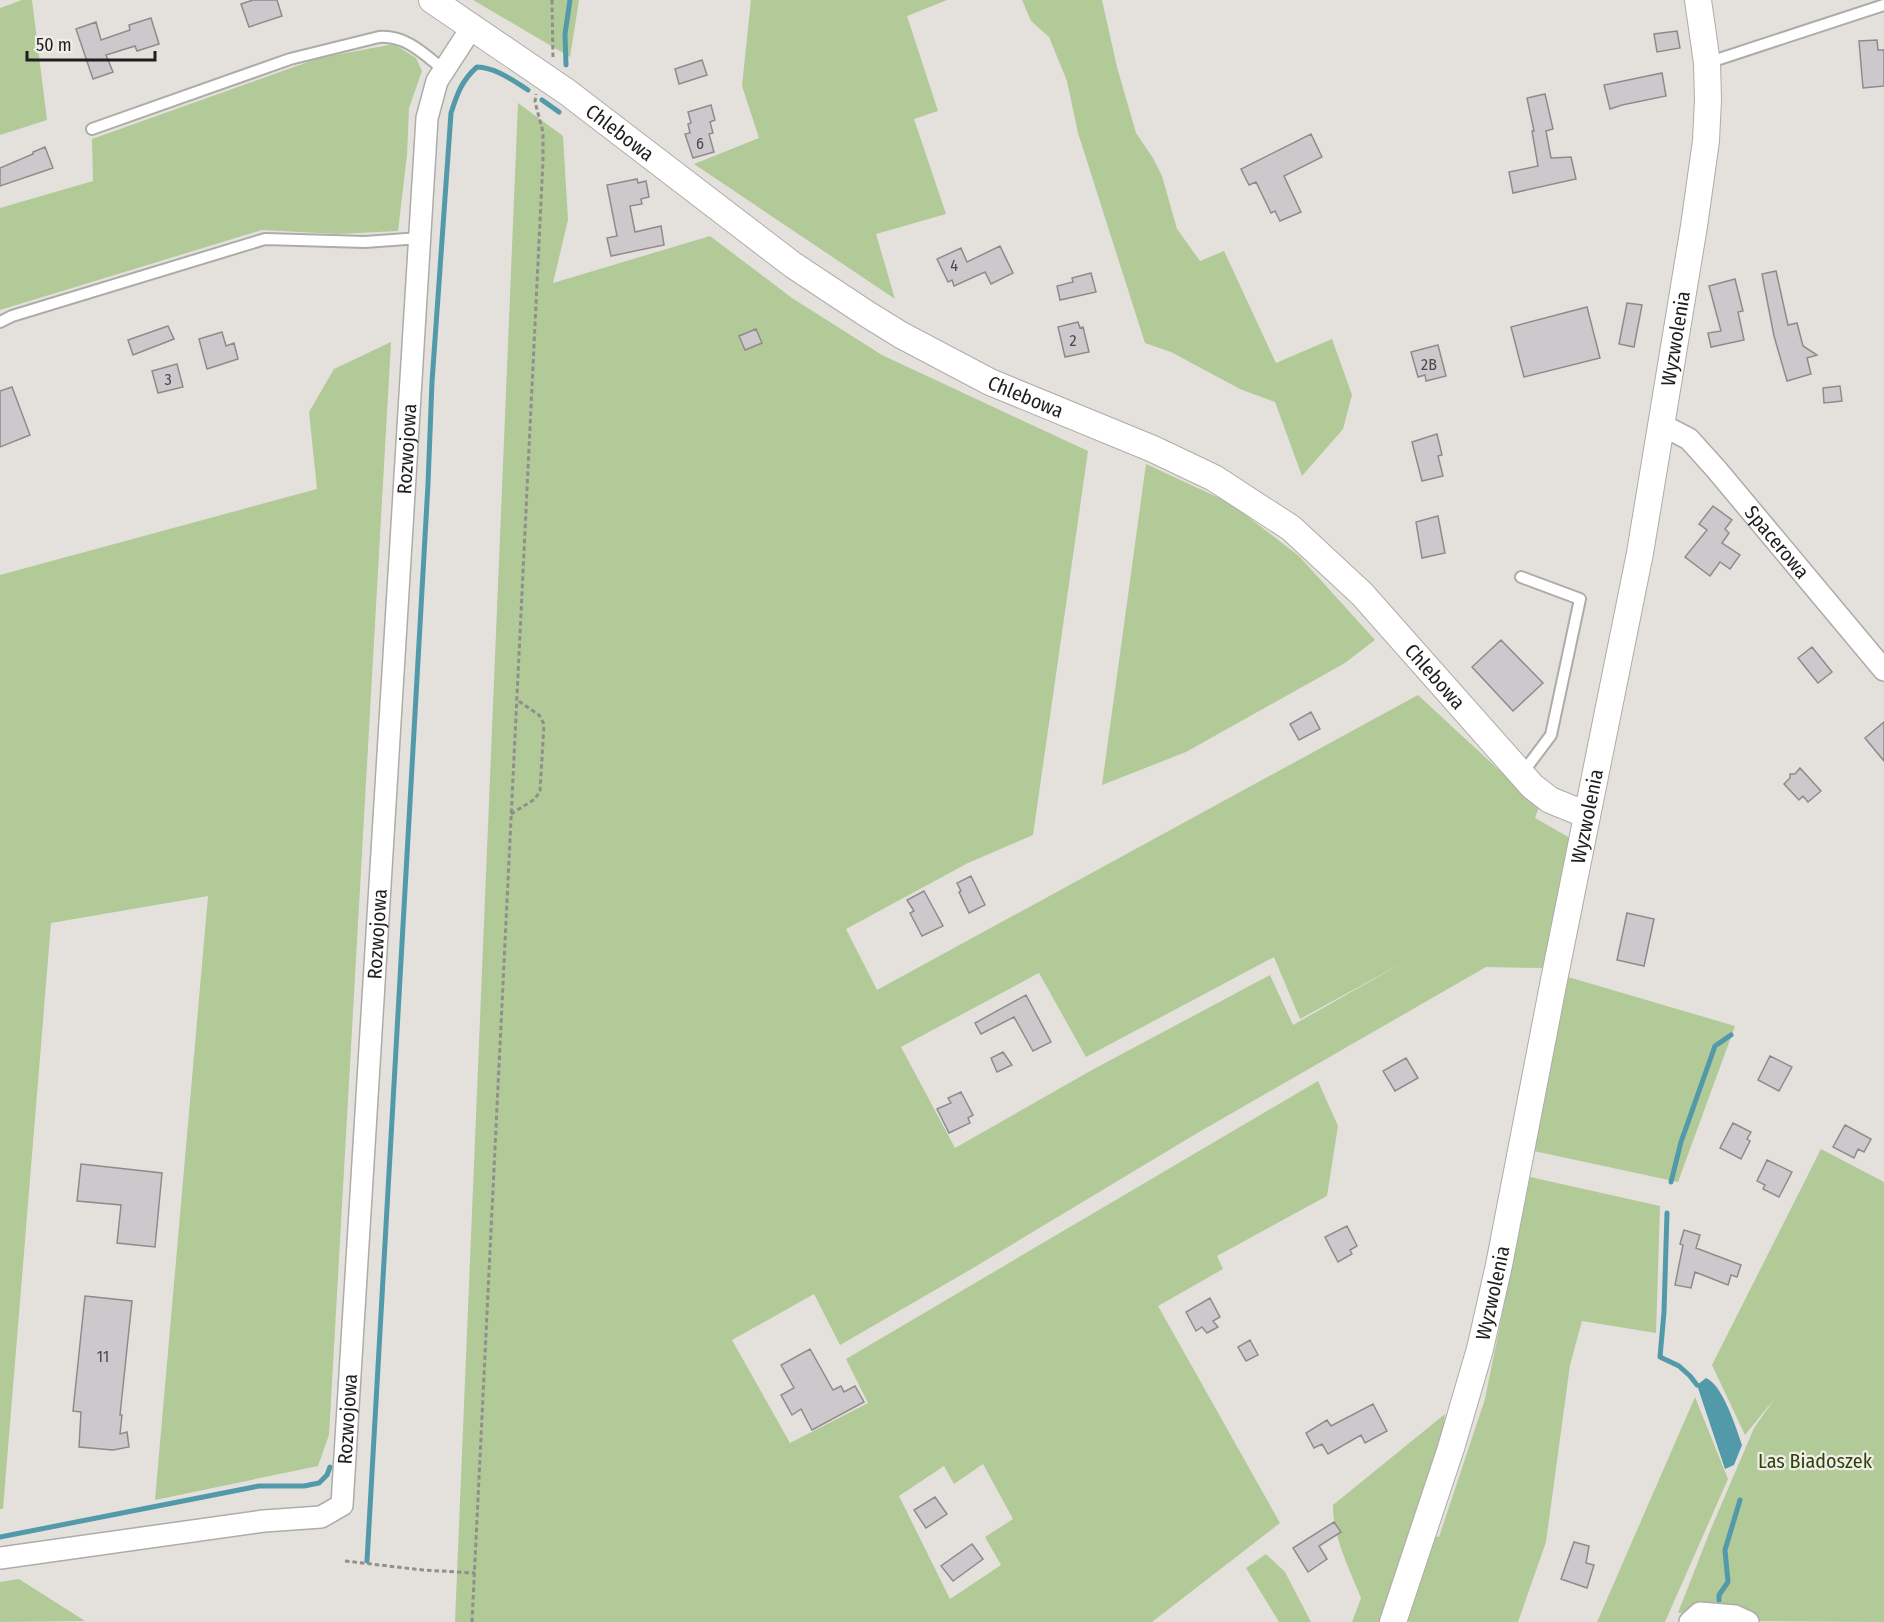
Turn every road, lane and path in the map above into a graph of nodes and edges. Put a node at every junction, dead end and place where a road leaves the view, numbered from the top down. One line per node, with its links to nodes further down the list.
1 (432, 0): 5 (street, Chlebowa)
2 (552, 0): 8 (path)
3 (1698, 0): 6 (street, Wyzwolenia)
4 (1884, 6): 6 (lane)
5 (472, 27): 7 (street, Rozwojowa); 8 (street, Chlebowa)
6 (1707, 63): 12 (street, Wyzwolenia)
7 (444, 70): 9 (lane); 10 (street, Rozwojowa)
8 (545, 79): 15 (path); 16 (street, Chlebowa)
9 (92, 129)
10 (420, 238): 11 (lane); 19 (street, Rozwojowa)
11 (0, 322)
12 (1662, 425): 14 (street, Spacerowa); 18 (street, Wyzwolenia)
13 (1521, 577): 16 (lane)
14 (1884, 670)
15 (517, 699): 17 (path); 17 (path)
16 (1521, 775): 18 (street, Chlebowa)
17 (512, 814): 21 (path)
18 (1587, 815): 23 (street, Wyzwolenia)
19 (0, 1558)
20 (345, 1561): 21 (path)
21 (475, 1573): 22 (path)
22 (472, 1622)
23 (1393, 1622)
24 (1690, 1622): 25 (street)
25 (1748, 1622)

